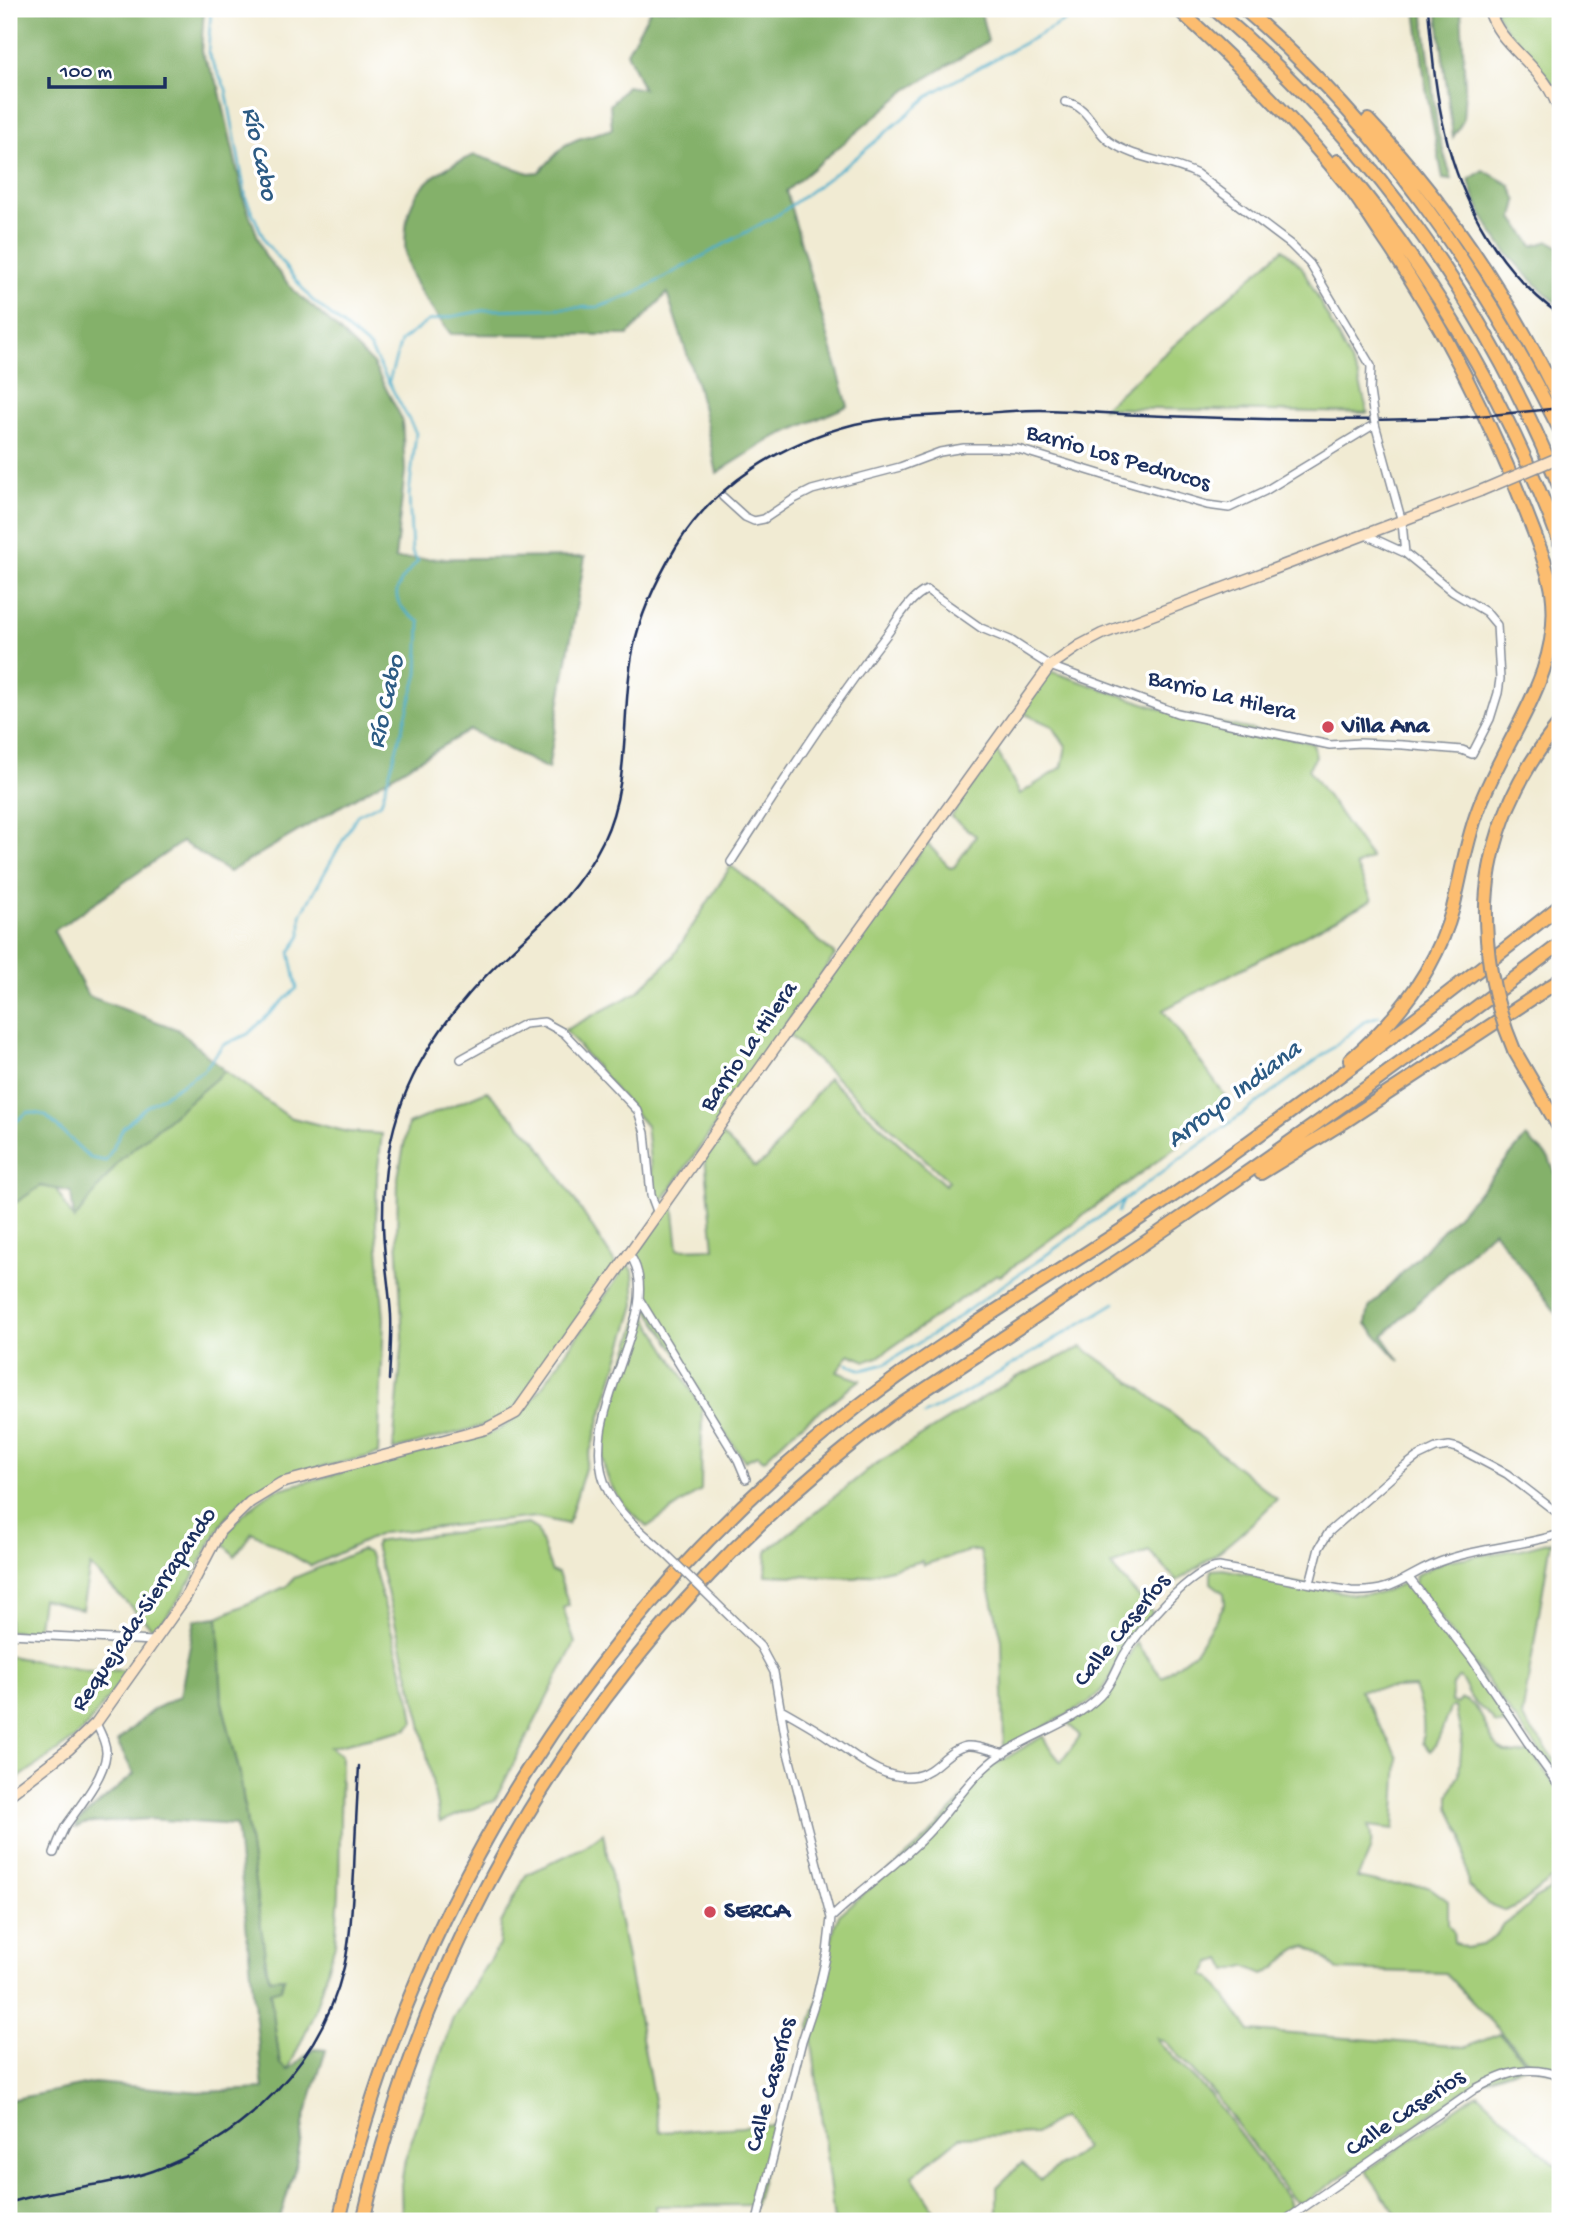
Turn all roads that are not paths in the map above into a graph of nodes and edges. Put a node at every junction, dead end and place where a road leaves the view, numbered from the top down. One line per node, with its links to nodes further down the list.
1 (1179, 9): 16 (highway); 18 (highway)
2 (1214, 9): 12 (highway)
3 (1244, 9): 10 (highway)
4 (1250, 9): 8 (highway)
5 (1489, 9): 7 (street)
6 (1065, 102): 9 (street, bridge)
7 (1560, 114)
8 (1560, 402)
9 (1375, 424): 13 (street, Barrio Los Pedrucos); 14 (street)
10 (1560, 432)
11 (1560, 457): 14 (street, Barrio La Hilera, bridge)
12 (1560, 488)
13 (723, 498)
14 (1402, 522): 15 (street, Barrio La Hilera); 17 (street)
15 (1366, 535): 17 (street, Barrio La Hilera); 20 (street, Barrio La Hilera)
16 (1560, 543)
17 (1405, 553): 20 (street, Barrio La Hilera)
18 (1542, 555): 19 (highway); 29 (highway)
19 (1560, 605)
20 (1050, 666): 22 (street, Barrio La Hilera); 28 (street, Barrio La Hilera)
21 (1560, 723): 27 (highway, bridge)
22 (731, 862)
23 (1560, 906): 29 (highway)
24 (1560, 944): 32 (highway)
25 (1560, 979): 32 (highway)
26 (461, 1059): 28 (street)
27 (1560, 1129)
28 (658, 1214): 30 (street, Barrio La Hilera)
29 (1144, 1215): 49 (highway)
30 (630, 1255): 31 (street); 33 (street, Barrio La Hilera)
31 (639, 1299): 34 (street); 41 (street, Calle Caseríos, bridge)
32 (1036, 1317): 50 (highway)
33 (369, 1460): 40 (street, Requejada-Sierrapando)
34 (746, 1479)
35 (1560, 1515): 38 (street)
36 (1560, 1534): 37 (street)
37 (1409, 1578): 38 (street); 44 (street)
38 (1310, 1583): 43 (street, Calle Caseríos)
39 (9, 1634): 40 (street)
40 (154, 1641): 42 (street, Requejada-Sierrapando)
41 (781, 1709): 43 (street); 47 (street, Calle Caseríos)
42 (96, 1723): 45 (street, Requejada-Sierrapando); 46 (street)
43 (1004, 1754): 47 (street, Calle Caseríos)
44 (1560, 1787)
45 (9, 1795)
46 (54, 1853)
47 (831, 1918): 51 (street, Calle Caseríos)
48 (1560, 2076): 52 (street, Calle Caserios)
49 (338, 2221)
50 (363, 2221)
51 (757, 2221)
52 (1284, 2221)

